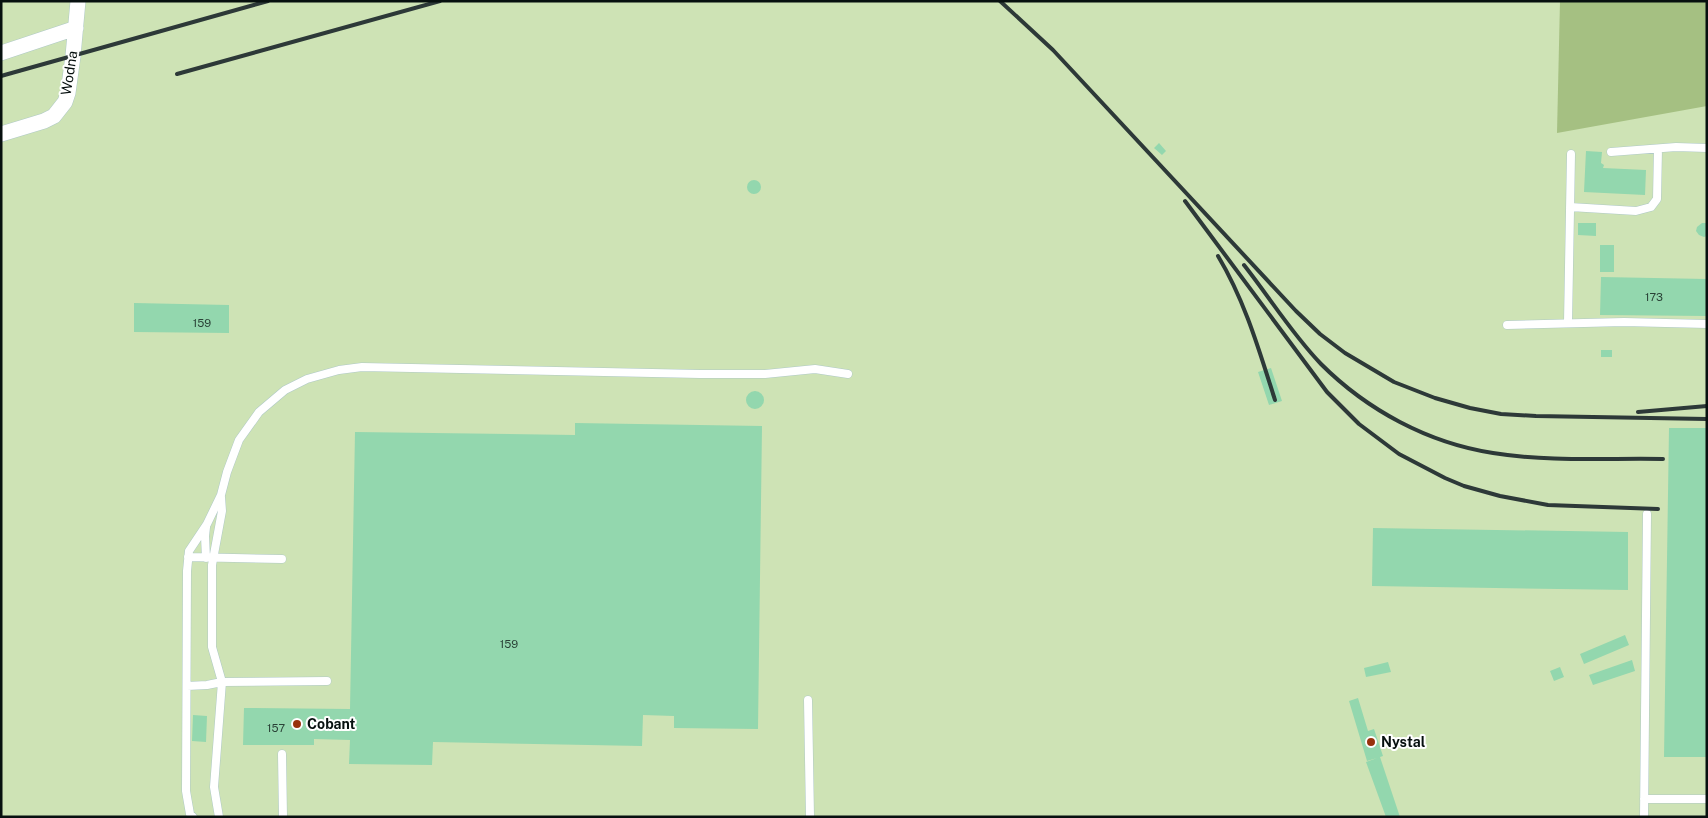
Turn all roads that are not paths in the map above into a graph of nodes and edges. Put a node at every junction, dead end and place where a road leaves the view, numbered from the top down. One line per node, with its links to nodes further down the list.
1 (78, 1): 2 (street, Wodna)
2 (76, 28): 3 (street); 4 (street, Wodna)
3 (1, 53)
4 (1, 134)
5 (1707, 148): 6 (lane)
6 (1658, 149): 7 (lane); 9 (lane)
7 (1611, 152)
8 (1571, 154): 9 (lane)
9 (1570, 207): 10 (lane)
10 (1568, 323): 11 (lane); 12 (lane)
11 (1707, 324)
12 (1507, 325)
13 (848, 374): 14 (lane)
14 (221, 495): 16 (lane); 18 (lane)
15 (1647, 514): 25 (lane)
16 (207, 524): 17 (lane); 18 (lane)
17 (188, 557): 18 (lane); 22 (lane)
18 (210, 558): 19 (lane); 21 (lane)
19 (282, 559)
20 (326, 680): 21 (lane)
21 (222, 682): 22 (lane); 28 (lane)
22 (187, 686): 27 (lane)
23 (808, 700): 30 (lane)
24 (282, 754): 29 (lane)
25 (1644, 799): 26 (lane); 31 (lane)
26 (1707, 799)
27 (193, 817)
28 (219, 817)
29 (283, 817)
30 (810, 817)
31 (1644, 817)

